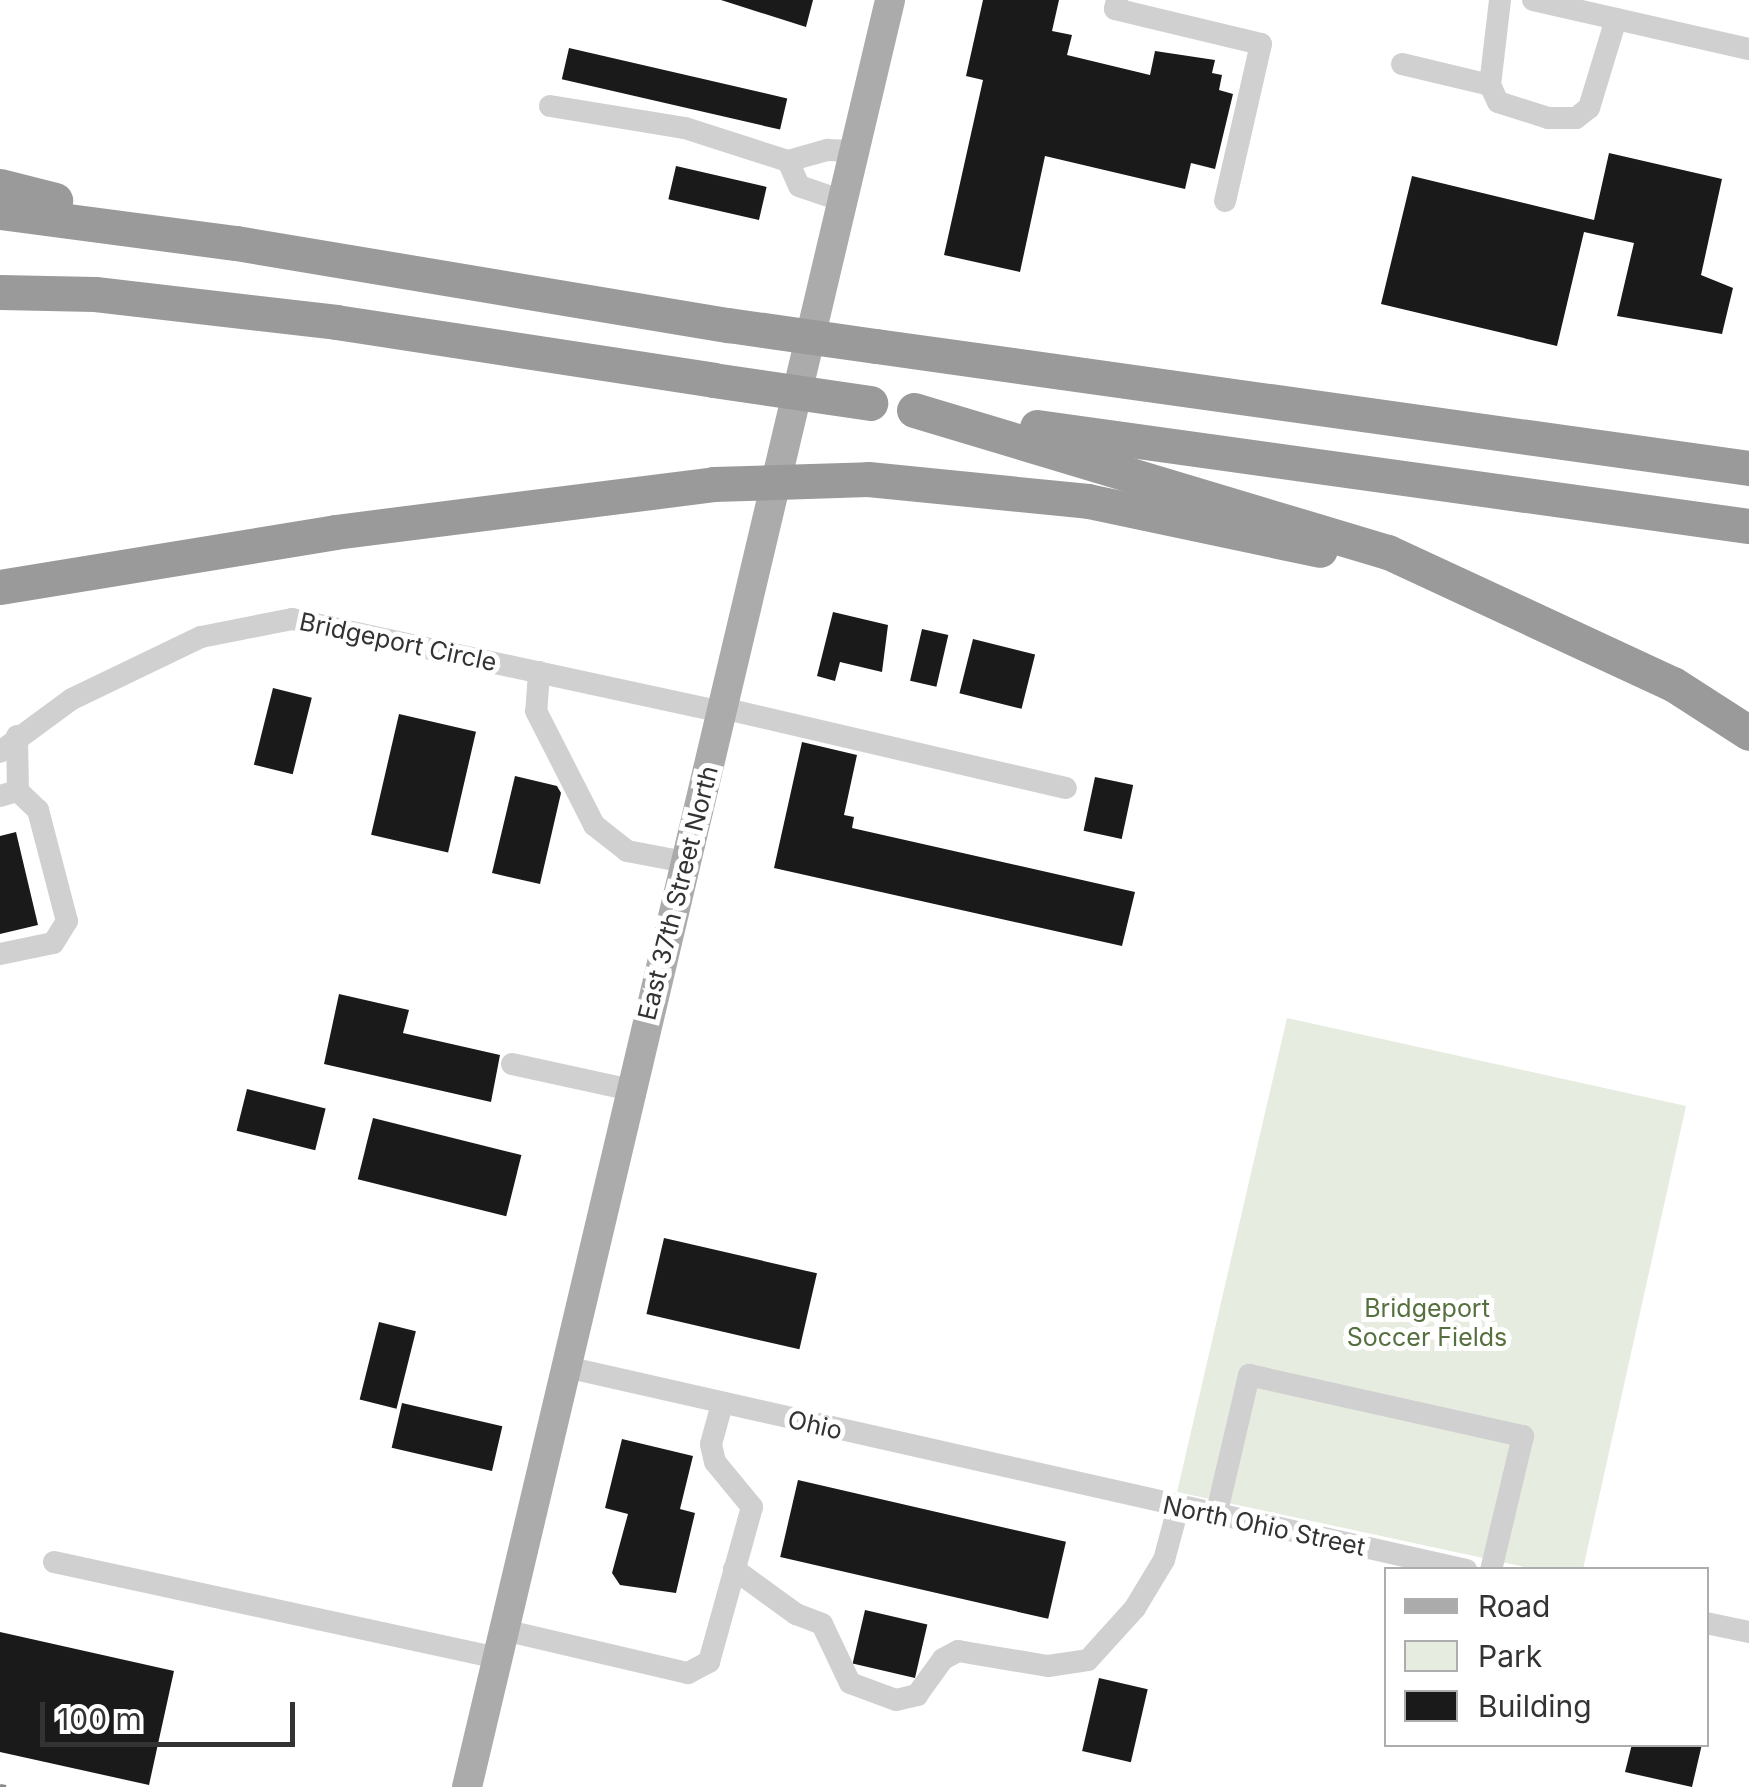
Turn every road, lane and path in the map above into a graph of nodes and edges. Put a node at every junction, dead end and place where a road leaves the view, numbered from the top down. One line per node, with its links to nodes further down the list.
1 (890, 0): 10 (main road, East 37th Street North)
2 (1117, 0): 14 (street)
3 (1500, 0): 8 (street)
4 (1533, 0): 5 (street)
5 (1616, 19): 6 (street); 8 (street)
6 (1749, 49)
7 (1402, 64): 8 (street)
8 (1490, 84)
9 (550, 106): 11 (street)
10 (854, 152): 11 (street); 13 (main road, East 37th Street North)
11 (788, 161): 13 (street)
12 (0, 186): 16 (highway)
13 (843, 201): 26 (main road, East 37th Street North)
14 (1225, 202)
15 (0, 212): 16 (highway)
16 (236, 243): 20 (highway, bridge)
17 (0, 292): 18 (highway, bridge)
18 (914, 410): 22 (highway); 23 (highway)
19 (1749, 449): 20 (highway)
20 (1672, 458): 21 (highway)
21 (1749, 468)
22 (1749, 526)
23 (1453, 580): 24 (highway, bridge); 27 (highway)
24 (0, 587)
25 (538, 672): 26 (street, Bridgeport Circle); 28 (street, Bridgeport Circle); 31 (street)
26 (722, 710): 29 (street, Bridgeport Circle); 31 (main road, East 37th Street North)
27 (1749, 733)
28 (16, 737): 30 (street)
29 (1066, 788)
30 (9, 794): 32 (street)
31 (685, 862): 34 (main road, East 37th Street North)
32 (0, 954)
33 (512, 1064): 34 (street)
34 (631, 1090): 35 (main road, East 37th Street North)
35 (566, 1367): 36 (street, Ohio); 46 (main road, East 37th Street North)
36 (722, 1404): 37 (street, Ohio); 43 (street)
37 (1063, 1483): 38 (street, North Ohio Street)
38 (1178, 1508): 39 (street, North Ohio Street); 43 (street)
39 (1216, 1516): 41 (street, North Ohio Street); 42 (street)
40 (54, 1562): 46 (street)
41 (1452, 1567)
42 (1493, 1567)
43 (734, 1570): 46 (street)
44 (1709, 1623): 45 (street)
45 (1749, 1632)
46 (501, 1644): 47 (main road, East 37th Street North)
47 (467, 1787)

